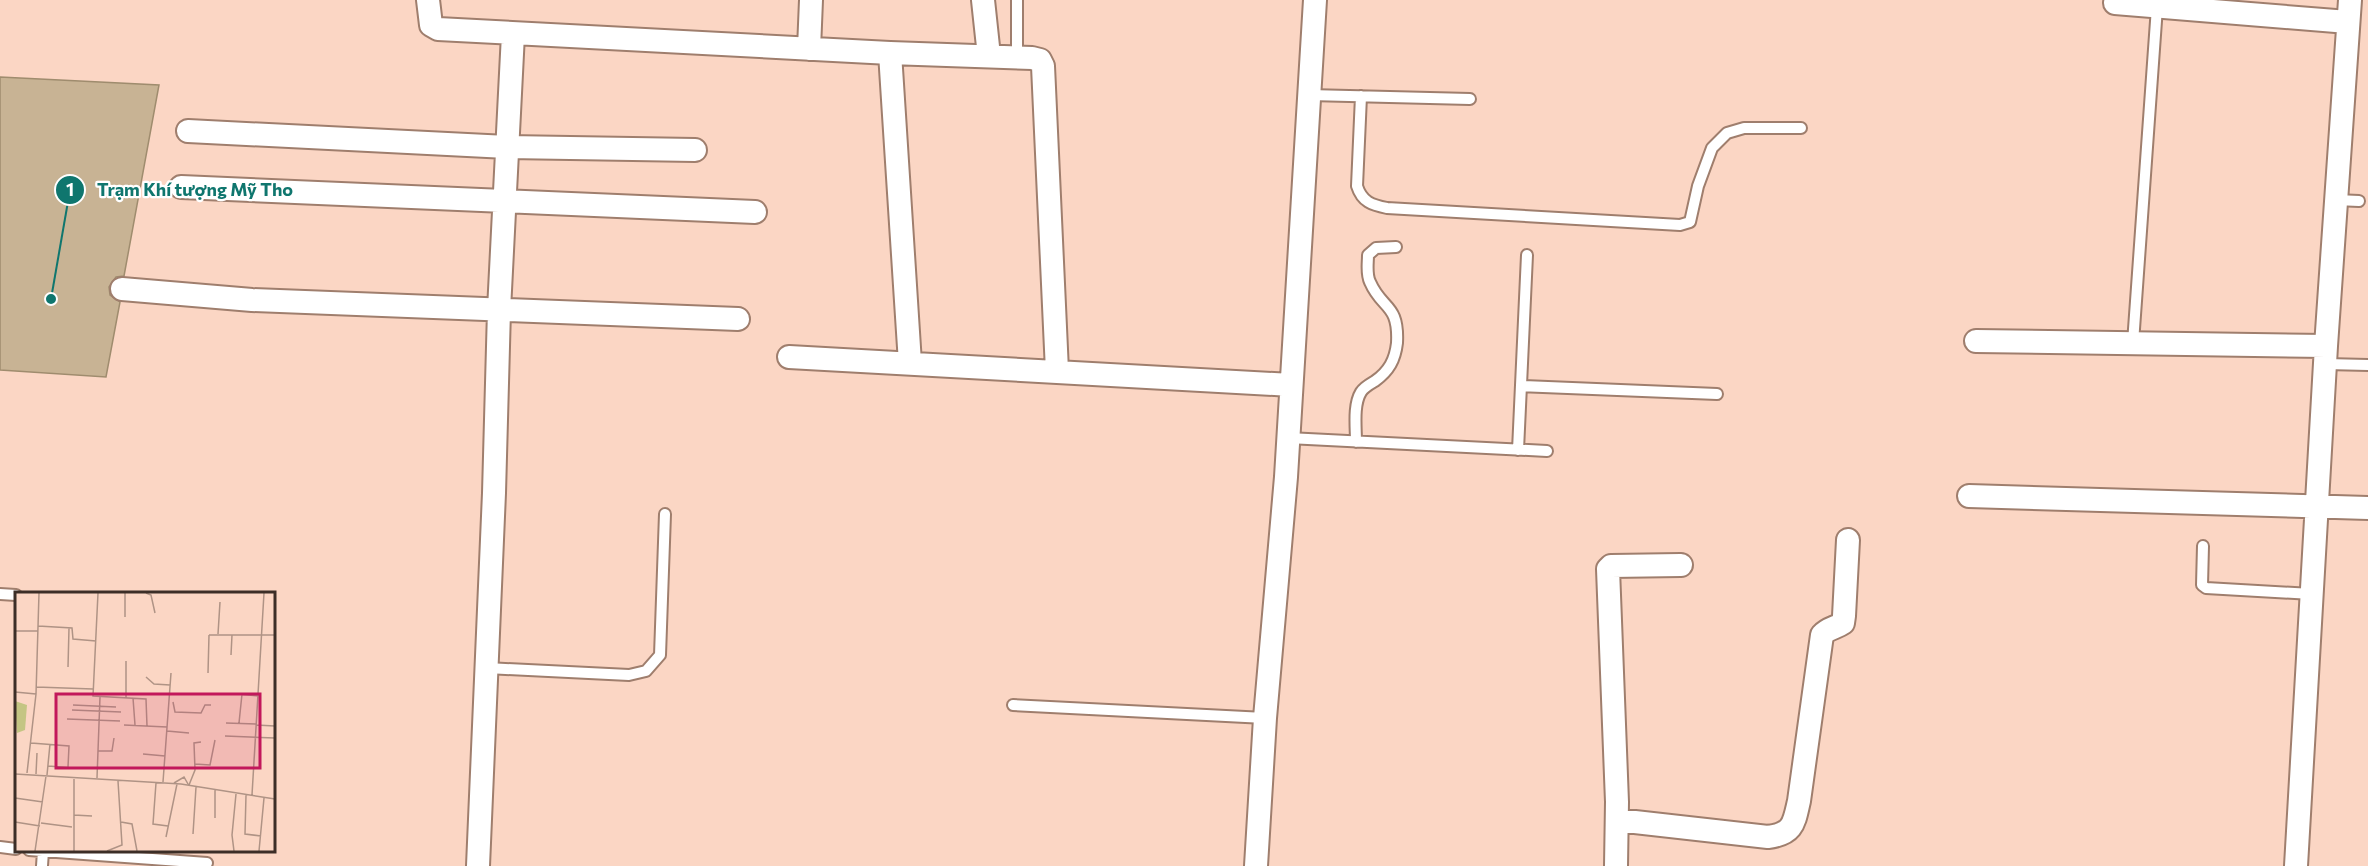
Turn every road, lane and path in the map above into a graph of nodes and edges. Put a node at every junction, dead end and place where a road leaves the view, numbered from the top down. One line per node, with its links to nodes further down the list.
1 (429, 0): 9 (street)
2 (811, 0): 10 (street)
3 (983, 0): 12 (street)
4 (1017, 0): 13 (lane)
5 (1315, 0): 14 (street)
6 (2115, 3): 7 (street)
7 (2157, 7): 8 (street); 32 (lane)
8 (2349, 11): 22 (street)
9 (513, 34): 10 (street); 19 (street)
10 (809, 49): 11 (street)
11 (890, 53): 12 (street); 35 (street)
12 (989, 56): 13 (street)
13 (1017, 57): 37 (street)
14 (1309, 95): 15 (lane); 38 (street)
15 (1361, 96): 16 (lane); 17 (lane)
16 (1470, 99)
17 (1801, 128)
18 (188, 131): 19 (street)
19 (507, 147): 20 (street); 23 (street)
20 (695, 150)
21 (181, 187): 23 (street)
22 (2336, 200): 24 (lane); 33 (street)
23 (505, 201): 25 (street); 29 (street)
24 (2359, 201)
25 (755, 212)
26 (1396, 247): 42 (lane)
27 (1527, 255): 39 (lane)
28 (122, 289): 29 (street)
29 (499, 310): 30 (street); 55 (street)
30 (738, 319)
31 (1976, 341): 32 (street)
32 (2133, 343): 33 (street)
33 (2326, 355): 36 (lane); 46 (street)
34 (789, 357): 35 (street)
35 (910, 363): 37 (street)
36 (2368, 365)
37 (1057, 371): 38 (street)
38 (1291, 385): 41 (street)
39 (1521, 386): 40 (lane); 43 (lane)
40 (1717, 394)
41 (1288, 438): 42 (lane); 57 (street)
42 (1356, 442): 43 (lane)
43 (1518, 450): 44 (lane)
44 (1547, 452)
45 (1969, 496): 46 (street)
46 (2318, 505): 47 (street); 53 (street)
47 (2368, 508)
48 (665, 514): 55 (lane)
49 (1848, 540): 58 (street)
50 (2203, 546): 53 (lane)
51 (1681, 565): 58 (street)
52 (0, 594): 54 (lane)
53 (2313, 594): 69 (street)
54 (15, 595)
55 (487, 668): 66 (street)
56 (1013, 705): 57 (lane)
57 (1265, 718): 67 (street)
58 (1617, 820): 68 (street)
59 (0, 848): 60 (lane)
60 (15, 849)
61 (43, 851): 65 (lane)
62 (67, 851): 63 (lane)
63 (140, 854): 64 (lane)
64 (207, 863)
65 (42, 866)
66 (478, 866)
67 (1256, 866)
68 (1616, 866)
69 (2296, 866)

